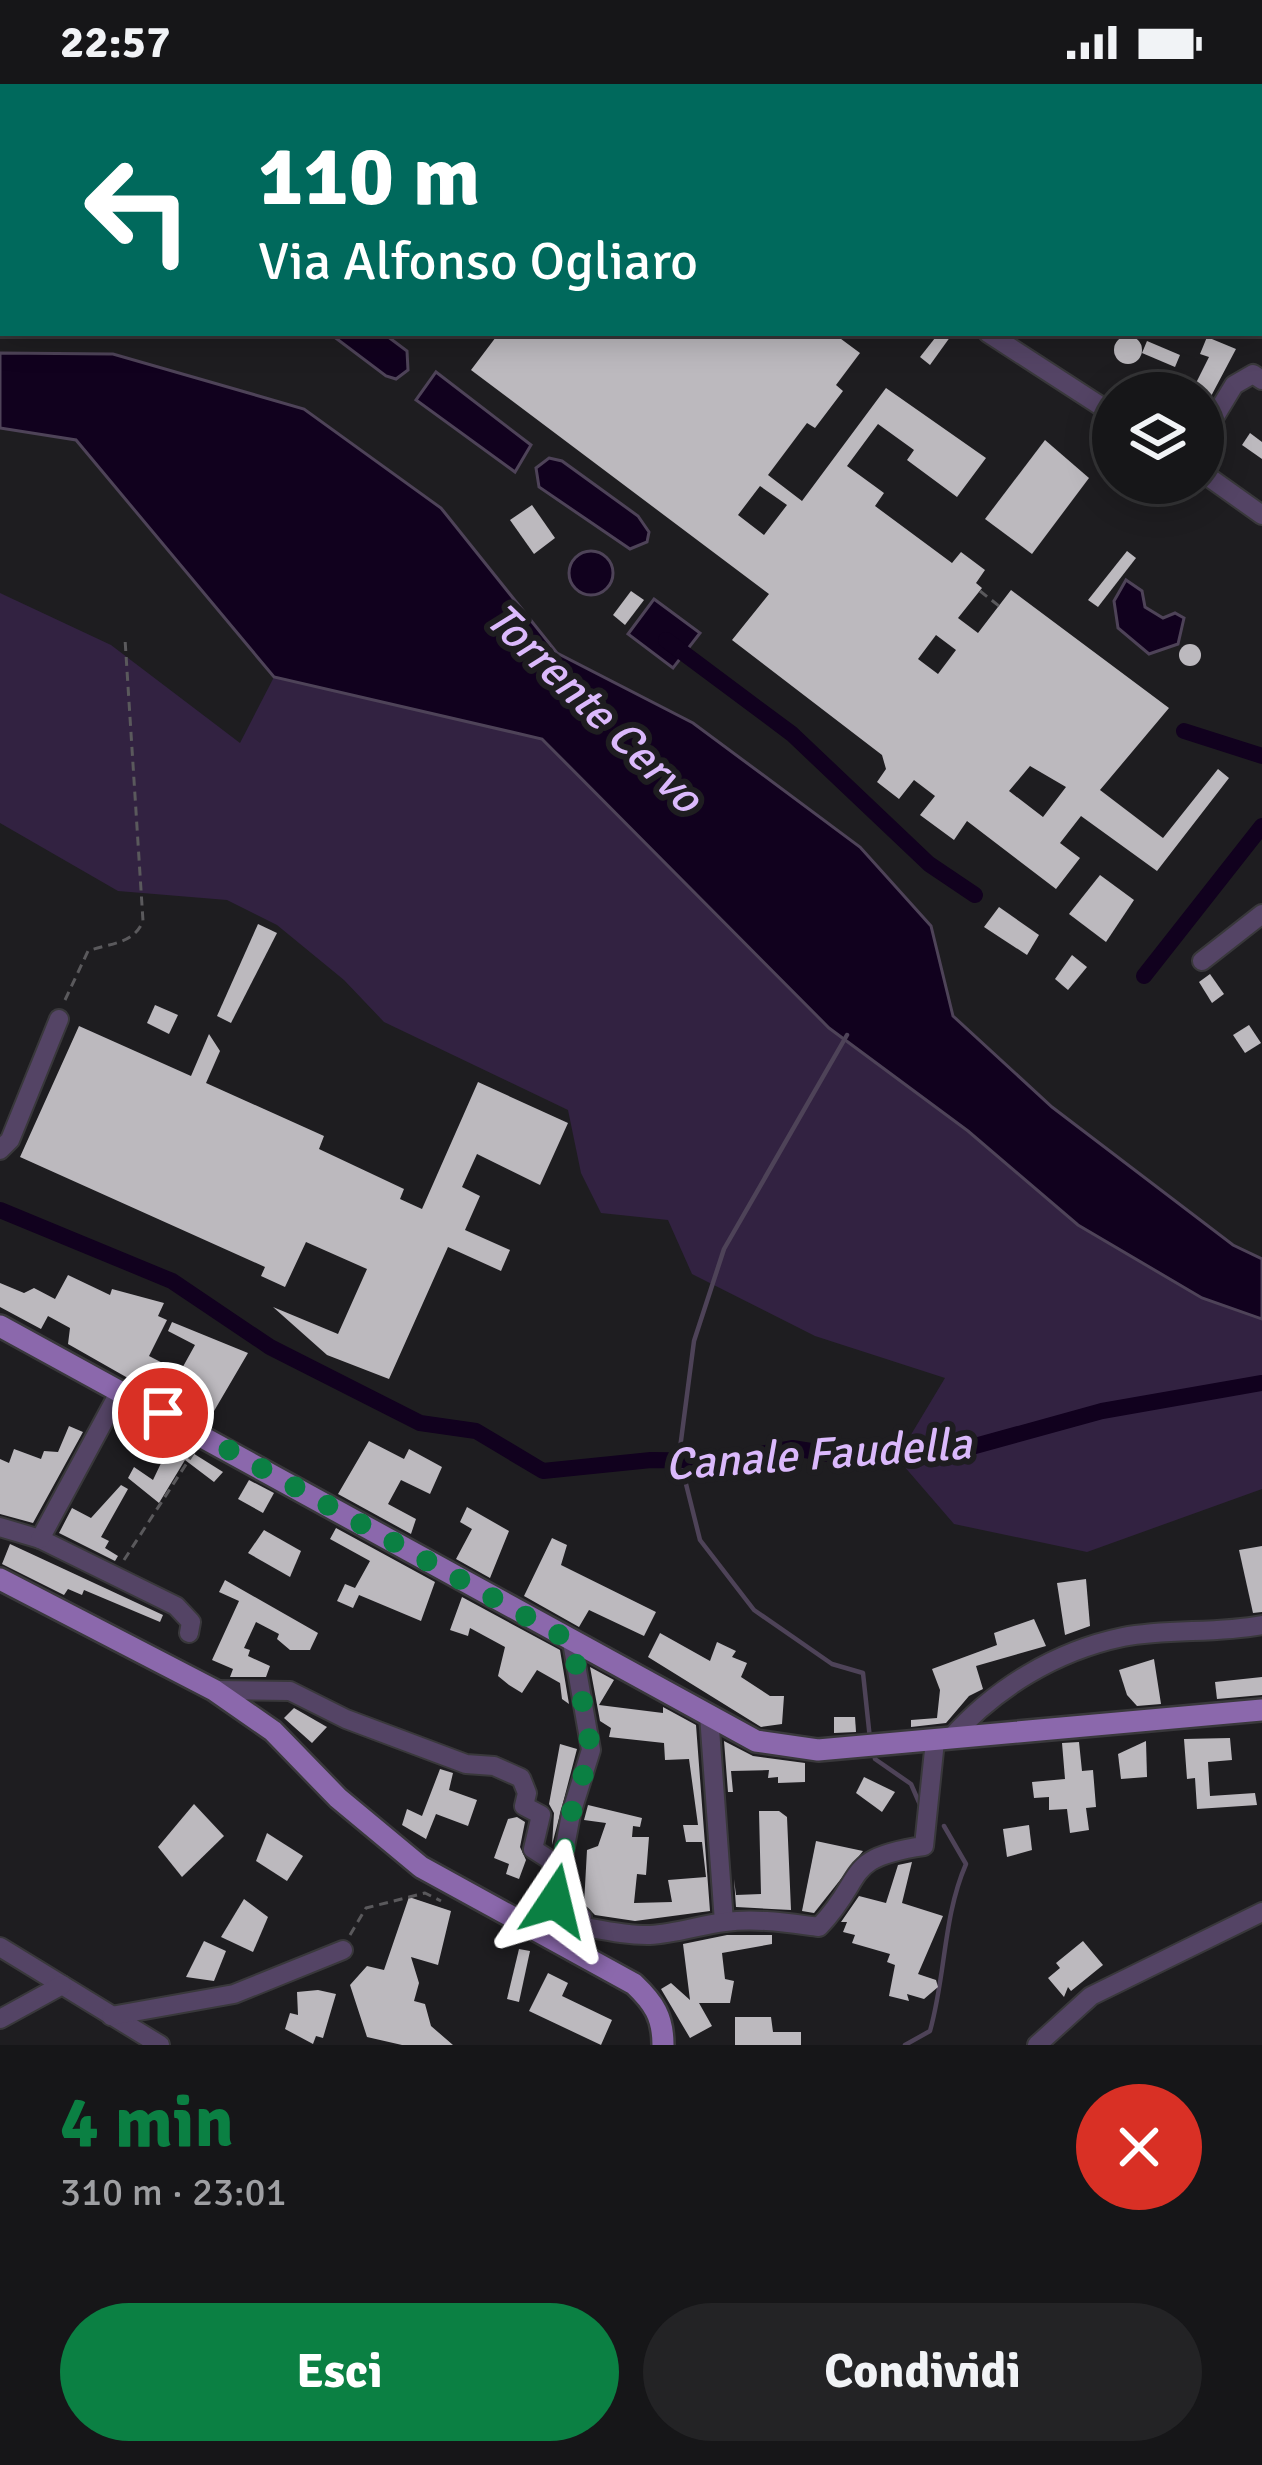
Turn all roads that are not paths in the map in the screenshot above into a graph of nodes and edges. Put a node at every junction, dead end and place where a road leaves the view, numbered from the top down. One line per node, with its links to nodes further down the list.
1 (993, 336): 3 (street)
2 (1262, 380): 4 (street)
3 (1092, 400)
4 (1224, 401)
5 (1224, 488): 6 (street)
6 (1262, 515)
7 (1262, 914): 8 (street)
8 (1202, 961)
9 (59, 1019): 10 (street)
10 (0, 1150)
11 (0, 1326): 12 (main road)
12 (121, 1391): 14 (street); 18 (main road)
13 (0, 1527): 14 (street)
14 (40, 1539): 17 (street)
15 (0, 1579): 19 (main road)
16 (1262, 1625): 22 (street)
17 (189, 1633)
18 (572, 1642): 21 (main road); 23 (street)
19 (214, 1690): 23 (street); 26 (main road)
20 (1262, 1710): 22 (main road)
21 (709, 1715): 22 (main road); 25 (street)
22 (943, 1740): 25 (street)
23 (561, 1867): 27 (street)
24 (1262, 1912): 36 (street)
25 (724, 1922): 27 (street)
26 (520, 1923): 27 (street); 35 (main road)
27 (655, 1935)
28 (0, 1947): 30 (street)
29 (343, 1950): 31 (street)
30 (62, 1985): 31 (street); 32 (street)
31 (111, 2016): 33 (street)
32 (0, 2019)
33 (158, 2044): 34 (street)
34 (177, 2045)
35 (663, 2045)
36 (1037, 2045)

